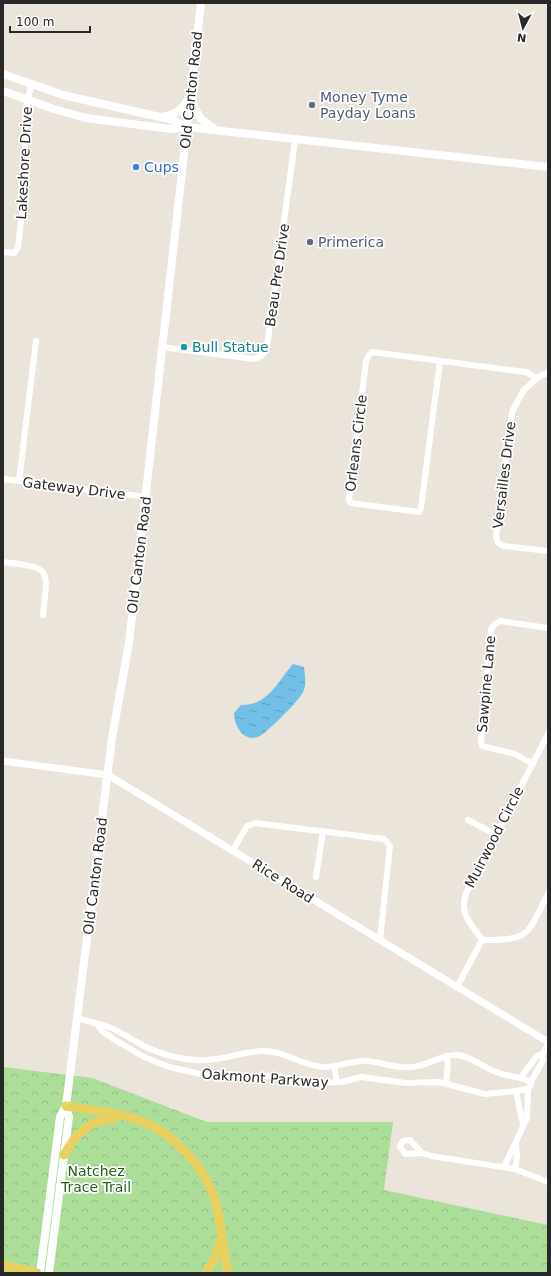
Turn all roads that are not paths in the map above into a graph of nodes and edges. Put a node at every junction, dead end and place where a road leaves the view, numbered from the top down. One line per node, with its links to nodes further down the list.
1 (201, 3): 5 (main road, Old Canton Road)
2 (3, 74): 3 (main road)
3 (31, 85): 6 (street, Lakeshore Drive); 7 (main road)
4 (3, 91): 6 (main road)
5 (190, 97): 7 (main road); 8 (main road, Old Canton Road); 9 (main road)
6 (28, 100): 8 (main road); 12 (street, Lakeshore Drive)
7 (159, 117): 8 (main road)
8 (186, 127): 9 (main road); 14 (main road, Old Canton Road)
9 (219, 132): 10 (main road)
10 (295, 140): 11 (main road); 14 (street, Beau Pre Drive)
11 (548, 167)
12 (3, 252)
13 (36, 341): 19 (street)
14 (162, 347): 20 (main road, Old Canton Road)
15 (440, 361): 15 (street, Orleans Circle); 17 (street, Orleans Circle)
16 (548, 372): 17 (street, Versailles Drive)
17 (537, 378): 21 (street, Versailles Drive)
18 (3, 479): 19 (street, Gateway Drive)
19 (19, 482): 20 (street, Gateway Drive)
20 (146, 497): 28 (main road, Old Canton Road)
21 (548, 551)
22 (3, 562): 23 (street)
23 (43, 615)
24 (548, 628): 27 (street, Sawpine Lane)
25 (548, 734): 27 (street, Muirwood Circle)
26 (3, 760): 28 (street, Rice Road)
27 (533, 764): 31 (street, Muirwood Circle)
28 (108, 775): 32 (street, Rice Road); 38 (main road, Old Canton Road)
29 (468, 820): 31 (street)
30 (323, 831): 32 (street); 33 (street); 35 (street)
31 (495, 834): 36 (street, Muirwood Circle)
32 (233, 850): 35 (street, Rice Road)
33 (316, 876)
34 (548, 894): 36 (street)
35 (380, 940): 37 (street, Rice Road)
36 (482, 940): 37 (street)
37 (457, 987): 40 (street, Rice Road)
38 (77, 1018): 39 (street, Oakmont Parkway); 54 (main road, Old Canton Road)
39 (97, 1024): 41 (street, Oakmont Parkway); 43 (street, Oakmont Parkway)
40 (548, 1043): 42 (street)
41 (146, 1047): 43 (street); 45 (street, Oakmont Parkway)
42 (542, 1055): 48 (street); 50 (street)
43 (142, 1056): 47 (street, Oakmont Parkway)
44 (446, 1056): 46 (street, Oakmont Parkway); 48 (street, Oakmont Parkway); 51 (street)
45 (184, 1058): 46 (street, Oakmont Parkway); 47 (street)
46 (334, 1066): 49 (street)
47 (181, 1070): 49 (street, Oakmont Parkway)
48 (521, 1077): 50 (street, Oakmont Parkway)
49 (337, 1082): 51 (street, Oakmont Parkway)
50 (531, 1082): 52 (street)
51 (446, 1083): 53 (street, Oakmont Parkway)
52 (528, 1089): 53 (street, Oakmont Parkway); 56 (street)
53 (516, 1091): 56 (street)
54 (66, 1106): 55 (main road); 59 (main road, Old Canton Road); 66 (main road, Old Canton Road)
55 (129, 1117): 59 (main road); 63 (main road)
56 (523, 1124): 57 (street)
57 (516, 1144): 60 (street); 61 (street)
58 (422, 1153): 60 (street)
59 (64, 1155): 67 (main road, Old Canton Road)
60 (504, 1166): 61 (street)
61 (515, 1169): 62 (street)
62 (548, 1182)
63 (221, 1231): 68 (main road); 69 (main road)
64 (3, 1265): 65 (main road)
65 (37, 1273)
66 (40, 1273)
67 (49, 1273)
68 (206, 1273)
69 (228, 1273)

